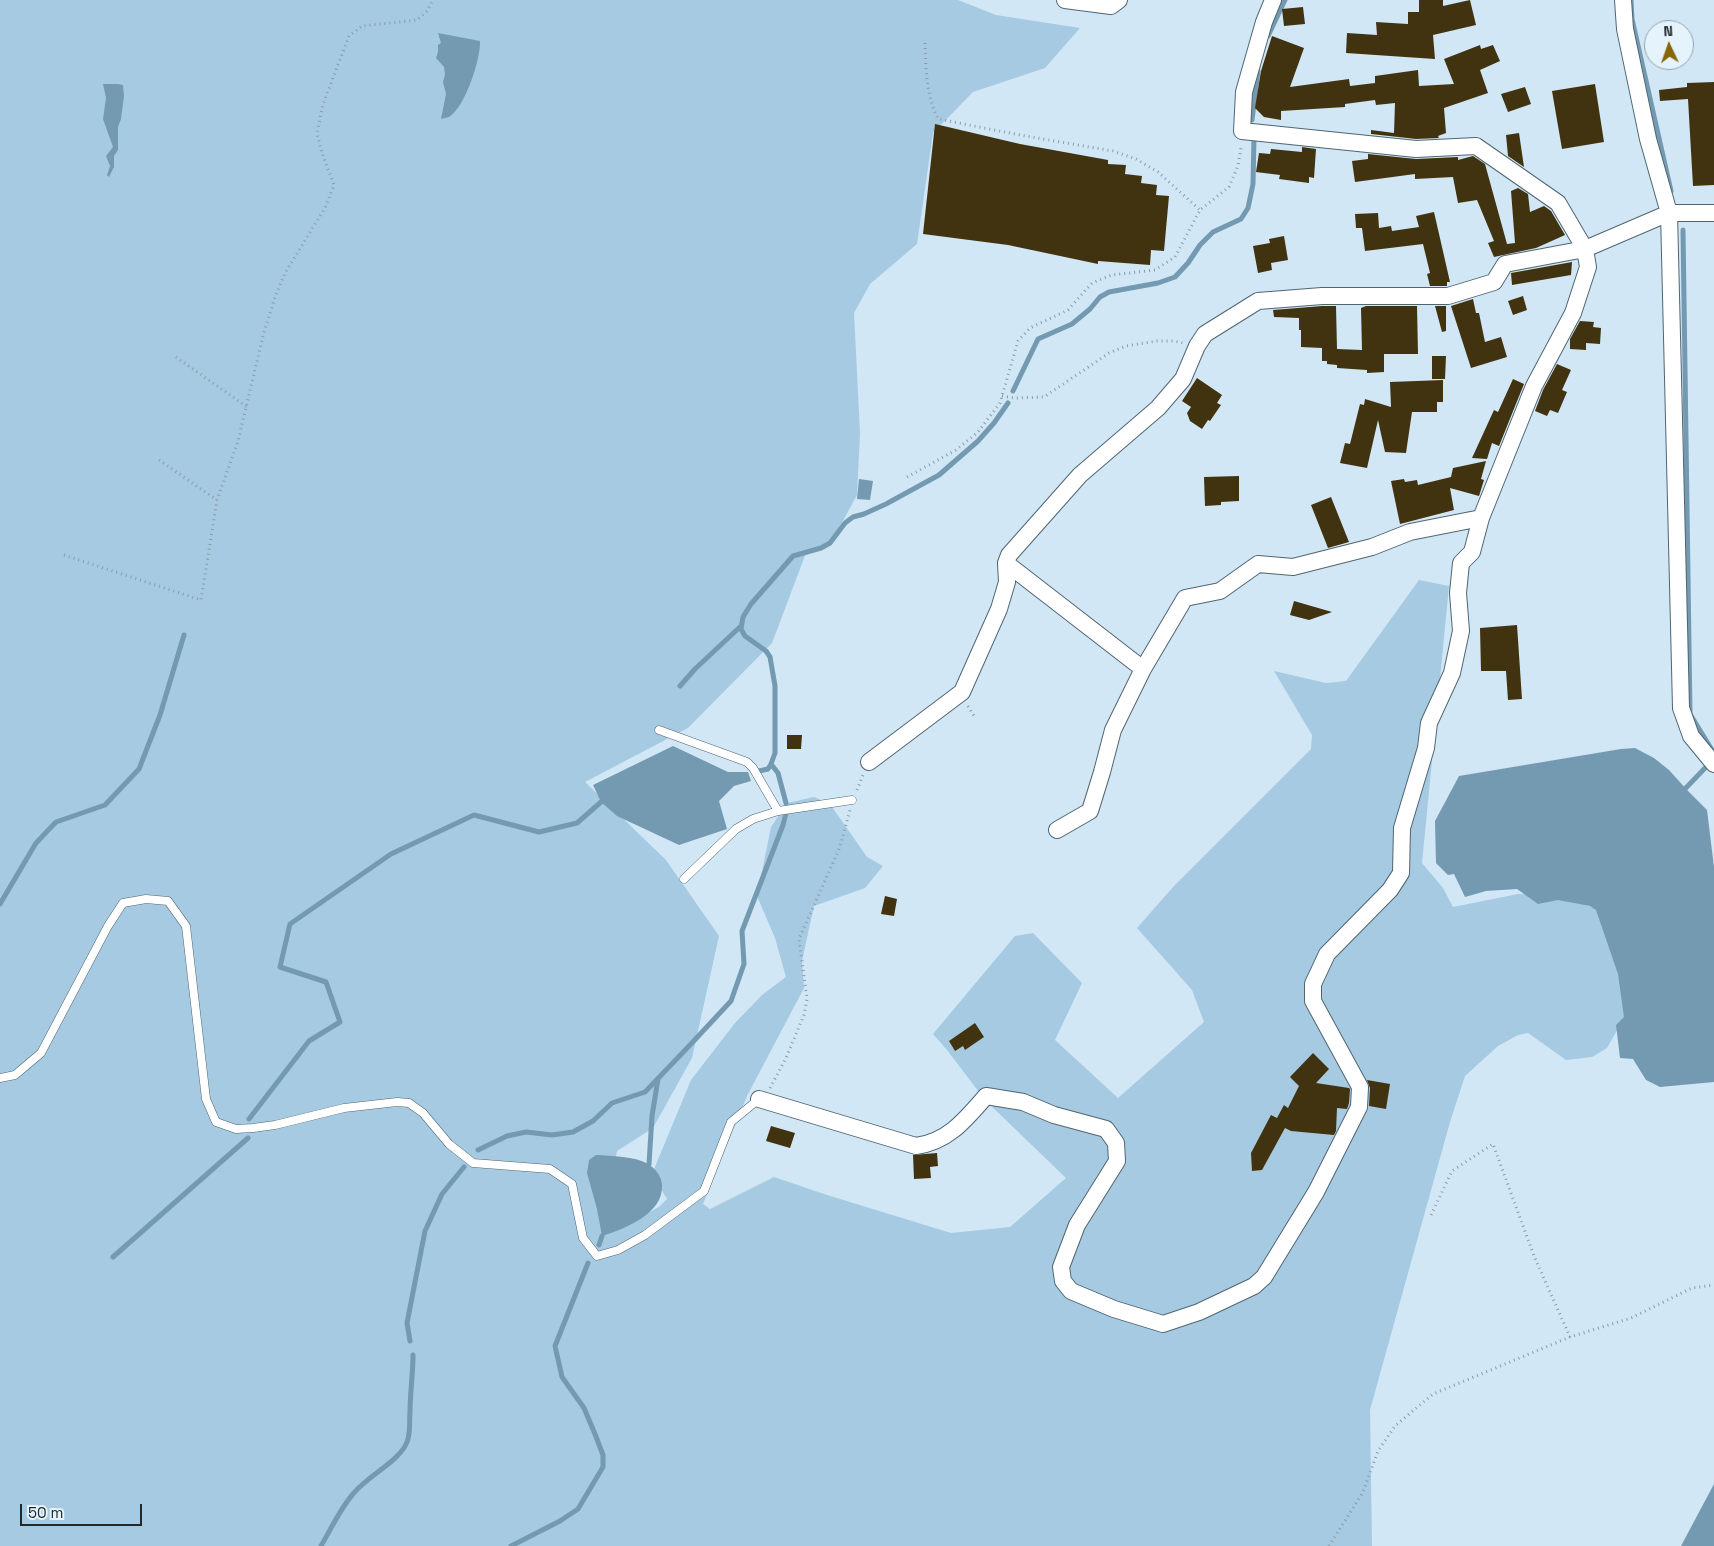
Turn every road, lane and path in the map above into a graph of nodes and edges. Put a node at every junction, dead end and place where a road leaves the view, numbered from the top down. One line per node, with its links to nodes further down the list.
1 (433, 0): 15 (path)
2 (1065, 0): 3 (street)
3 (1119, 0)
4 (1273, 0): 7 (street)
5 (1623, 0): 9 (street)
6 (925, 44): 8 (path)
7 (1242, 131): 8 (path); 11 (street)
8 (1200, 210): 14 (path)
9 (1669, 213): 10 (street); 11 (street); 25 (street)
10 (1714, 213)
11 (1584, 249): 12 (street); 19 (street)
12 (1198, 346): 14 (path); 21 (street)
13 (176, 357): 15 (path)
14 (1002, 396): 17 (path)
15 (247, 407): 18 (path)
16 (159, 460): 18 (path)
17 (907, 476)
18 (217, 500): 20 (path)
19 (1481, 518): 22 (street); 31 (street)
20 (64, 555)
21 (1006, 563): 22 (street); 24 (street)
22 (1143, 669): 28 (street)
23 (659, 730): 27 (lane)
24 (868, 762): 26 (path)
25 (1714, 764)
26 (852, 800): 27 (lane); 31 (path)
27 (778, 810): 29 (lane)
28 (1057, 830)
29 (684, 879)
30 (0, 1078): 31 (lane)
31 (759, 1099)
32 (1431, 1215): 34 (path)
33 (1714, 1285): 34 (path)
34 (1570, 1337): 35 (path)
35 (1329, 1546)

